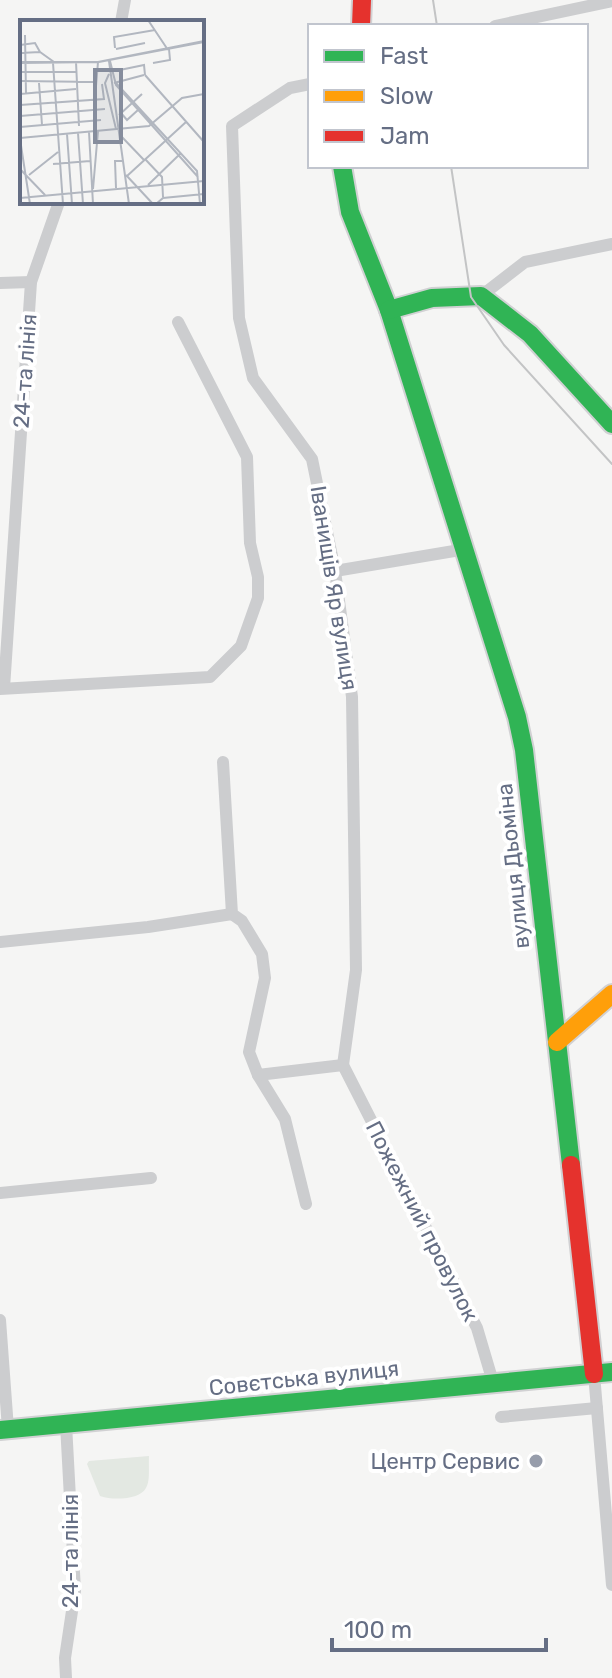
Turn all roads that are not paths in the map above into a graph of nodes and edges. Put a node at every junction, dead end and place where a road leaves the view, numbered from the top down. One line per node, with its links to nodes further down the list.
1 (125, 0): 4 (street)
2 (362, 0): 5 (street)
3 (612, 1): 6 (street)
4 (121, 20)
5 (361, 24)
6 (504, 24)
7 (308, 84): 18 (street, Іванищів Яр вулиця)
8 (342, 168): 14 (street, вулиця Дьоміна)
9 (58, 204): 11 (street, 24-та лінія)
10 (612, 244): 13 (street)
11 (31, 282): 12 (street); 19 (street, 24-та лінія)
12 (0, 283)
13 (481, 296): 14 (street); 16 (street)
14 (389, 310): 17 (street, вулиця Дьоміна)
15 (178, 322): 19 (street)
16 (612, 424)
17 (466, 549): 18 (street); 24 (street, вулиця Дьоміна)
18 (335, 571): 25 (street, Іванищів Яр вулиця)
19 (2, 688)
20 (223, 762): 21 (street)
21 (232, 914): 22 (street); 26 (street)
22 (0, 942)
23 (609, 1004): 24 (street)
24 (557, 1042): 31 (street, вулиця Дьоміна)
25 (343, 1065): 26 (street); 32 (street, Пожежний провулок)
26 (258, 1075): 29 (street)
27 (151, 1178): 28 (street)
28 (0, 1193)
29 (306, 1204)
30 (0, 1320): 36 (street)
31 (603, 1373): 32 (street, Совєтська вулиця); 33 (street, вулиця Дьоміна)
32 (493, 1382): 35 (street, Совєтська вулиця)
33 (597, 1408): 34 (street); 37 (street, вулиця Дьоміна)
34 (501, 1417)
35 (66, 1424): 36 (street, Совєтська вулиця); 39 (street, 24-та лінія)
36 (4, 1430)
37 (610, 1539): 38 (street, вулиця Дьоміна)
38 (612, 1585)
39 (66, 1678)

